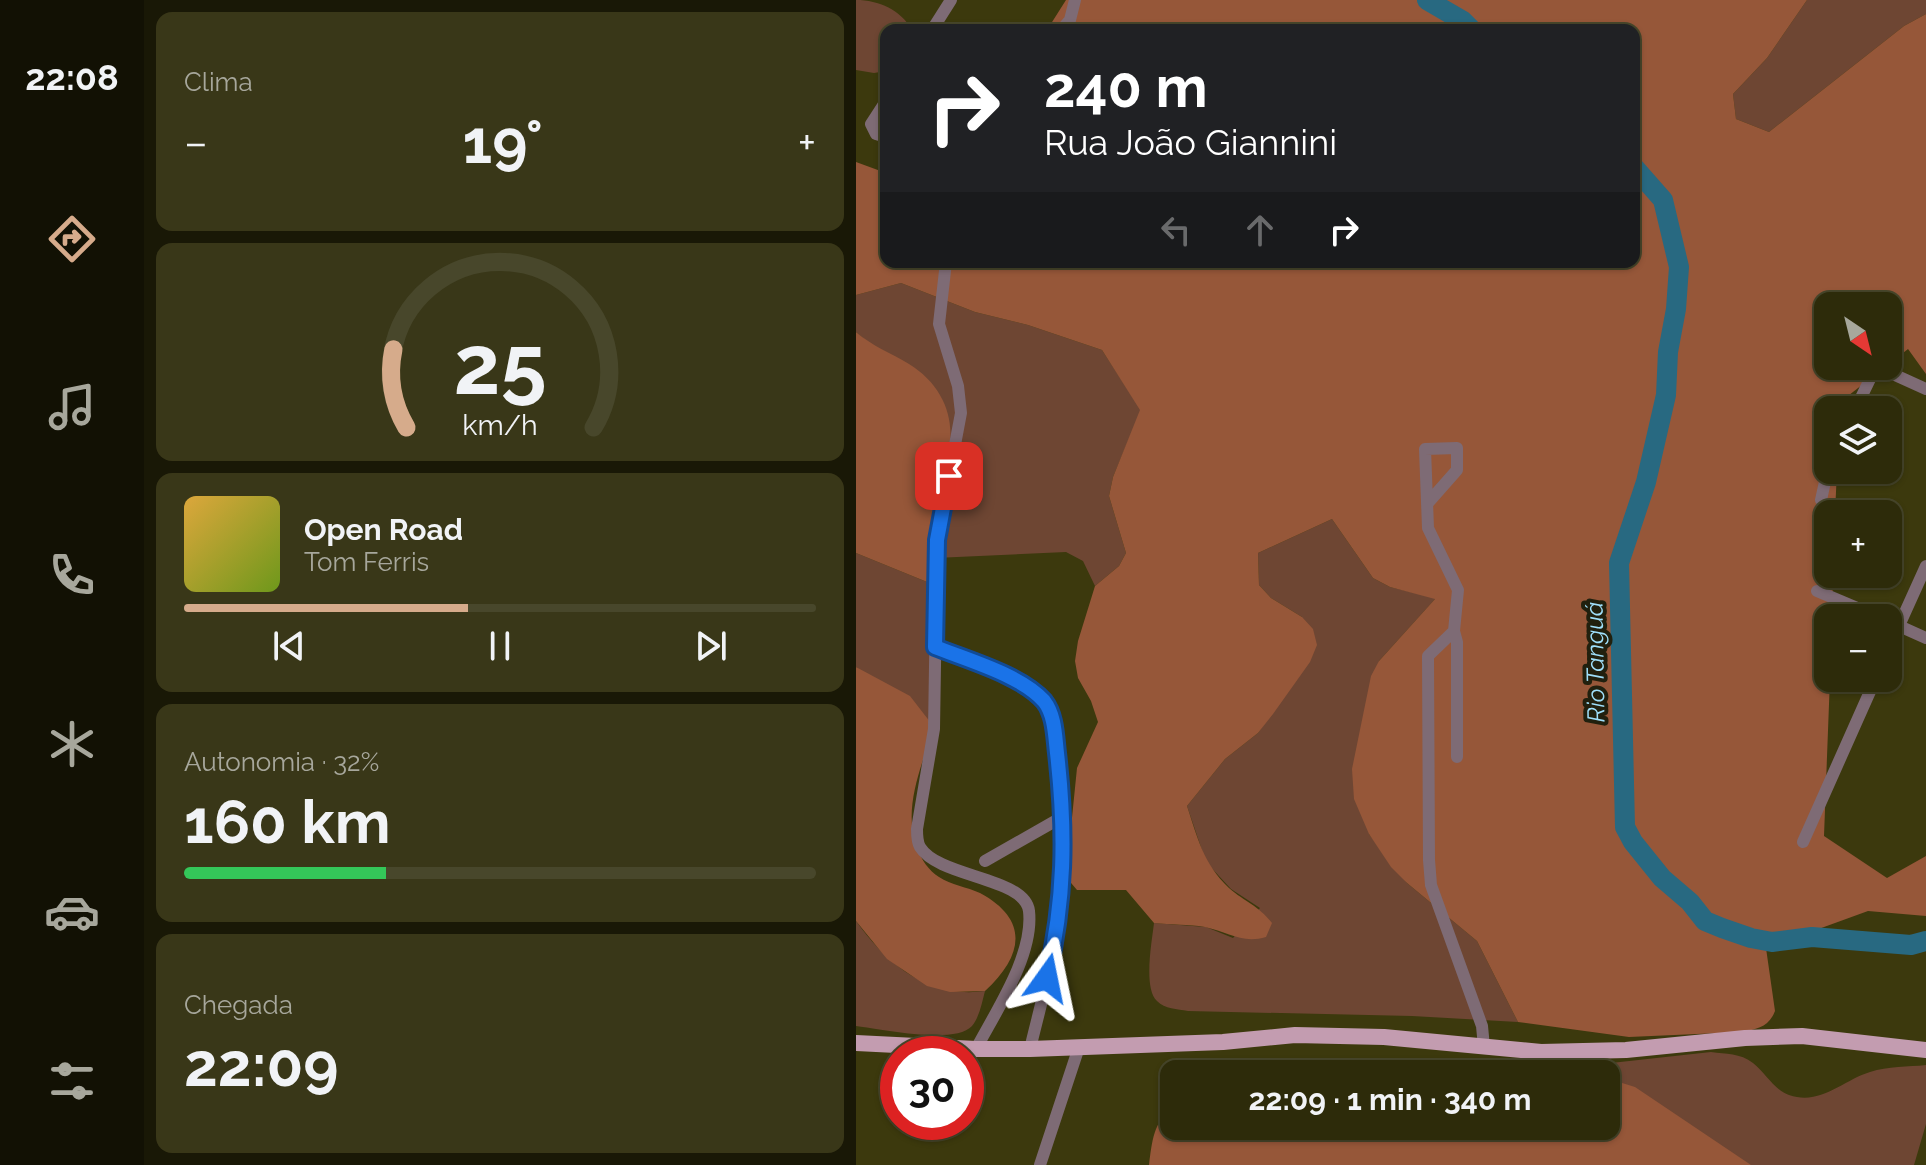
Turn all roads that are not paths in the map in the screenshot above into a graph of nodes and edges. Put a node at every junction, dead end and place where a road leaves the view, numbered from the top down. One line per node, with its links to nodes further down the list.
1 (951, 0): 3 (street)
2 (1075, 0): 4 (street)
3 (936, 24)
4 (1066, 24)
5 (880, 110): 6 (street)
6 (880, 135)
7 (945, 268): 20 (street)
8 (1926, 389): 9 (street)
9 (1862, 396)
10 (1824, 484): 11 (street)
11 (1821, 500)
12 (1427, 504): 12 (street); 18 (street)
13 (1926, 566): 16 (street)
14 (1817, 591): 15 (street)
15 (1848, 604)
16 (1902, 607)
17 (1902, 627): 19 (street)
18 (1454, 631): 22 (street); 30 (street)
19 (1926, 638)
20 (935, 647): 23 (street); 26 (street)
21 (1870, 692): 24 (street)
22 (1457, 757)
23 (1064, 816): 25 (street); 32 (street)
24 (1803, 842)
25 (985, 861)
26 (983, 1036)
27 (856, 1043): 28 (main road)
28 (880, 1044)
29 (1079, 1047): 30 (main road); 32 (main road); 34 (street)
30 (1484, 1047): 33 (main road)
31 (984, 1049): 32 (main road)
32 (1030, 1049)
33 (1926, 1050)
34 (1040, 1165)

